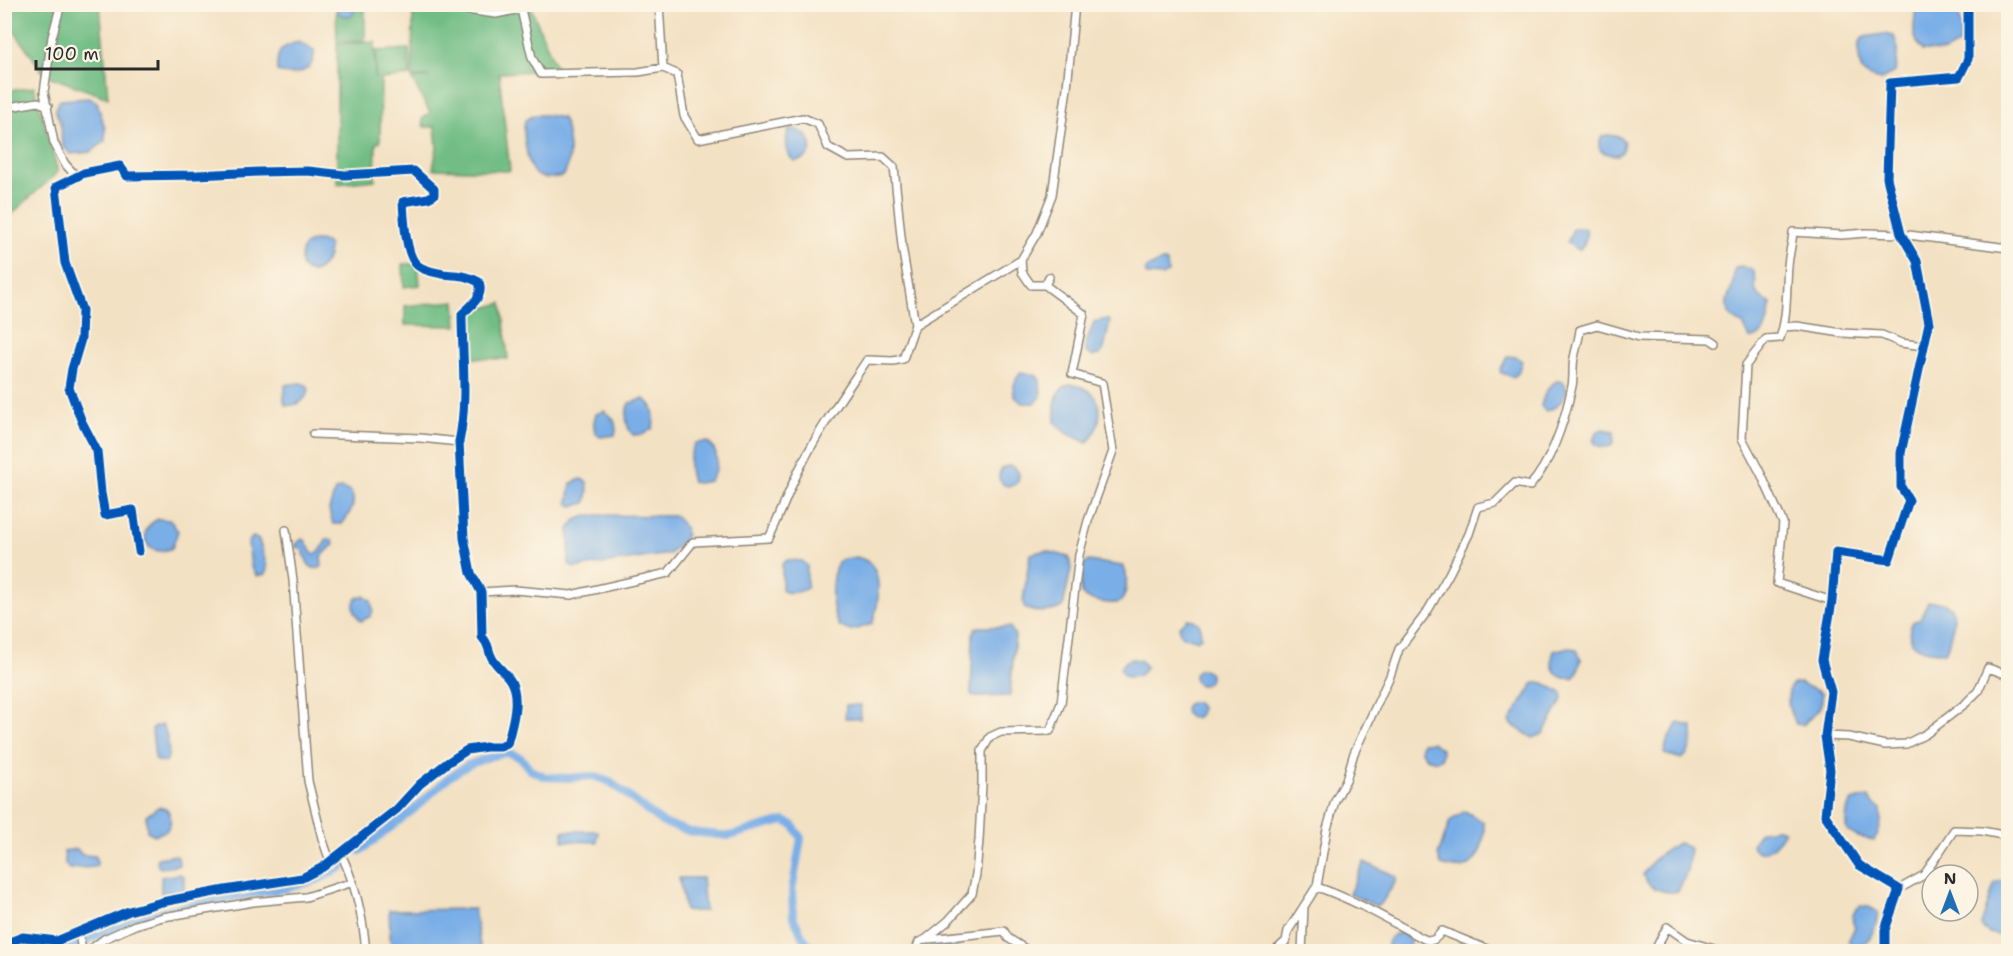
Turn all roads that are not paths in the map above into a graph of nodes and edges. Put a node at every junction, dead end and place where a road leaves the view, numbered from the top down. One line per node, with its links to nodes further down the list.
1 (61, 4): 7 (street)
2 (421, 4): 6 (street)
3 (659, 4): 6 (street)
4 (1075, 4): 12 (street)
5 (1968, 4): 10 (street)
6 (663, 68): 13 (street)
7 (48, 106): 8 (street); 9 (street)
8 (4, 108)
9 (77, 177): 18 (street); 20 (street)
10 (1901, 234): 11 (street); 14 (street); 16 (street)
11 (2008, 248)
12 (1021, 260): 13 (street); 33 (street)
13 (915, 325): 21 (street)
14 (1784, 327): 16 (street); 22 (street)
15 (1716, 343): 29 (street)
16 (1924, 346): 22 (street)
17 (313, 434): 18 (street)
18 (459, 442): 21 (street)
19 (286, 530): 27 (street)
20 (139, 551)
21 (481, 592): 26 (street)
22 (1832, 601): 24 (street)
23 (2008, 675): 24 (street)
24 (1825, 736): 30 (street)
25 (2008, 836): 30 (street)
26 (340, 852): 27 (street); 28 (street)
27 (330, 861): 32 (street)
28 (353, 882): 36 (street); 37 (street)
29 (1317, 887): 31 (street); 42 (street)
30 (1899, 889): 45 (street)
31 (1304, 905): 40 (street); 41 (street)
32 (79, 932): 34 (street); 35 (street)
33 (926, 939): 38 (street); 39 (street)
34 (4, 944)
35 (82, 951)
36 (87, 951)
37 (366, 951)
38 (915, 951)
39 (1030, 951)
40 (1274, 951)
41 (1302, 951)
42 (1494, 951)
43 (1654, 951): 44 (street)
44 (1724, 951)
45 (1885, 951)

